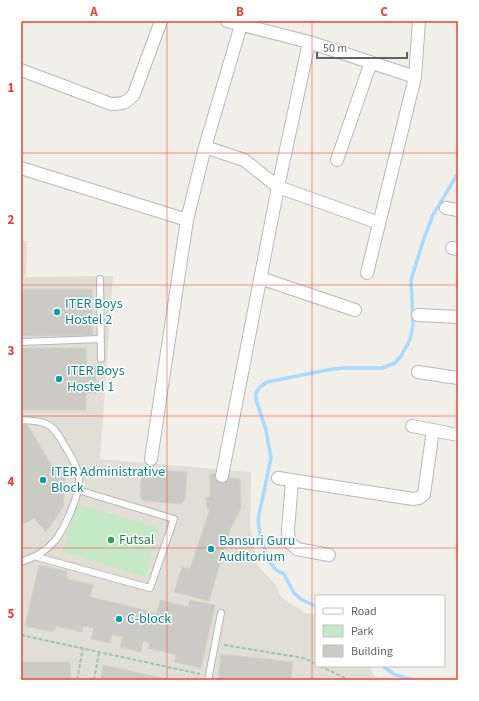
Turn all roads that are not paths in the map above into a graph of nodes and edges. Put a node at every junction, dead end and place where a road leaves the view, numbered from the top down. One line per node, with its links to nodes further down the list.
1 (161, 21): 7 (street)
2 (227, 21): 4 (street)
3 (419, 21): 8 (street)
4 (241, 25): 5 (street); 9 (street)
5 (309, 42): 6 (street); 12 (street)
6 (371, 62): 8 (street); 10 (street)
7 (21, 70)
8 (415, 77): 14 (street)
9 (206, 147): 12 (street); 13 (street)
10 (336, 160)
11 (21, 168): 13 (street)
12 (278, 187): 14 (street); 16 (street)
13 (187, 220): 30 (street)
14 (379, 223): 15 (street)
15 (367, 272)
16 (260, 278): 18 (street); 31 (street)
17 (100, 280): 21 (lane)
18 (355, 310)
19 (418, 315): 20 (street)
20 (458, 317)
21 (101, 339): 22 (lane); 23 (lane)
22 (21, 342)
23 (101, 359)
24 (418, 372): 25 (street)
25 (458, 378)
26 (21, 420): 34 (lane)
27 (412, 426): 28 (street)
28 (433, 430): 29 (street); 33 (street)
29 (458, 435)
30 (151, 459)
31 (222, 476)
32 (278, 478): 33 (street)
33 (292, 481): 35 (street)
34 (78, 490): 36 (lane); 36 (lane)
35 (329, 555)
36 (37, 557): 37 (lane)
37 (21, 562)
38 (221, 614): 39 (lane)
39 (208, 678)

